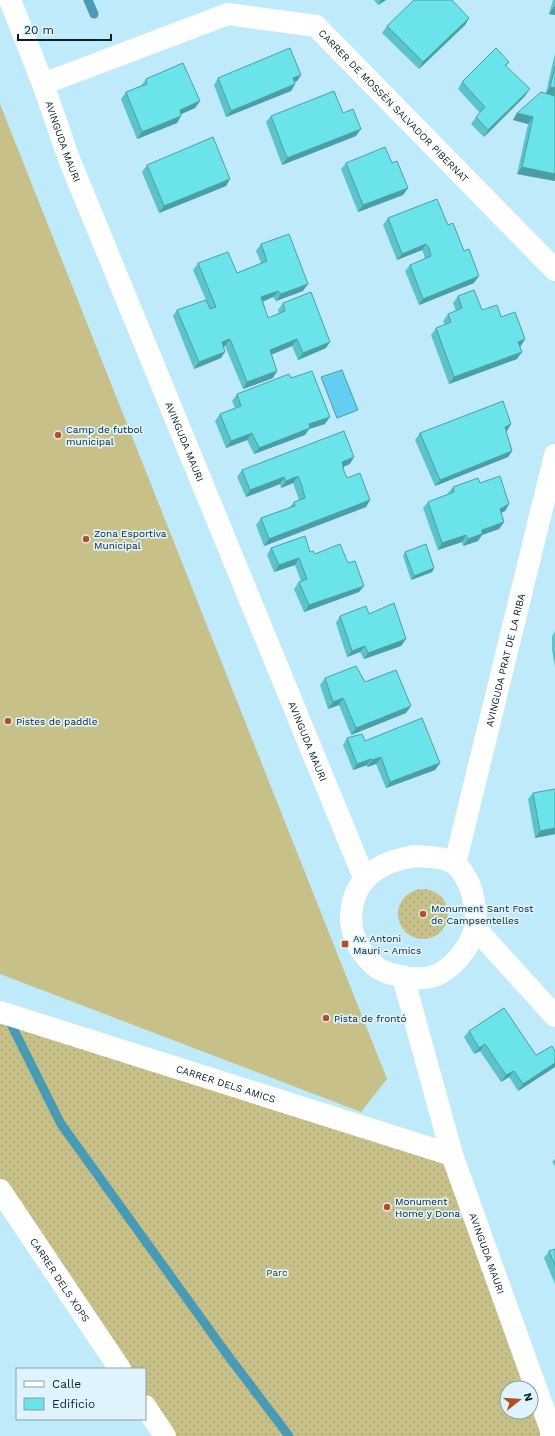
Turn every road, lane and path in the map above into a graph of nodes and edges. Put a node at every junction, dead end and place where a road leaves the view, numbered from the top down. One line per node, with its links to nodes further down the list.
1 (10, 0): 2 (street, AVINGUDA MAURI)
2 (43, 84): 3 (street, CARRER DE MOSSÈN SALVADOR PIBERNAT); 6 (street, AVINGUDA MAURI)
3 (555, 270)
4 (555, 455): 5 (street, AVINGUDA PRAT DE LA RIBA)
5 (455, 864): 6 (street); 7 (street)
6 (365, 880): 8 (street)
7 (475, 928): 8 (street); 10 (street)
8 (403, 977): 11 (street, AVINGUDA MAURI)
9 (0, 1012): 11 (street, CARRER DELS AMICS)
10 (555, 1016)
11 (452, 1156): 16 (street, AVINGUDA MAURI)
12 (0, 1190): 13 (street, CARRER DELS XOPS)
13 (119, 1368)
14 (146, 1408): 15 (street)
15 (165, 1436)
16 (551, 1436)

